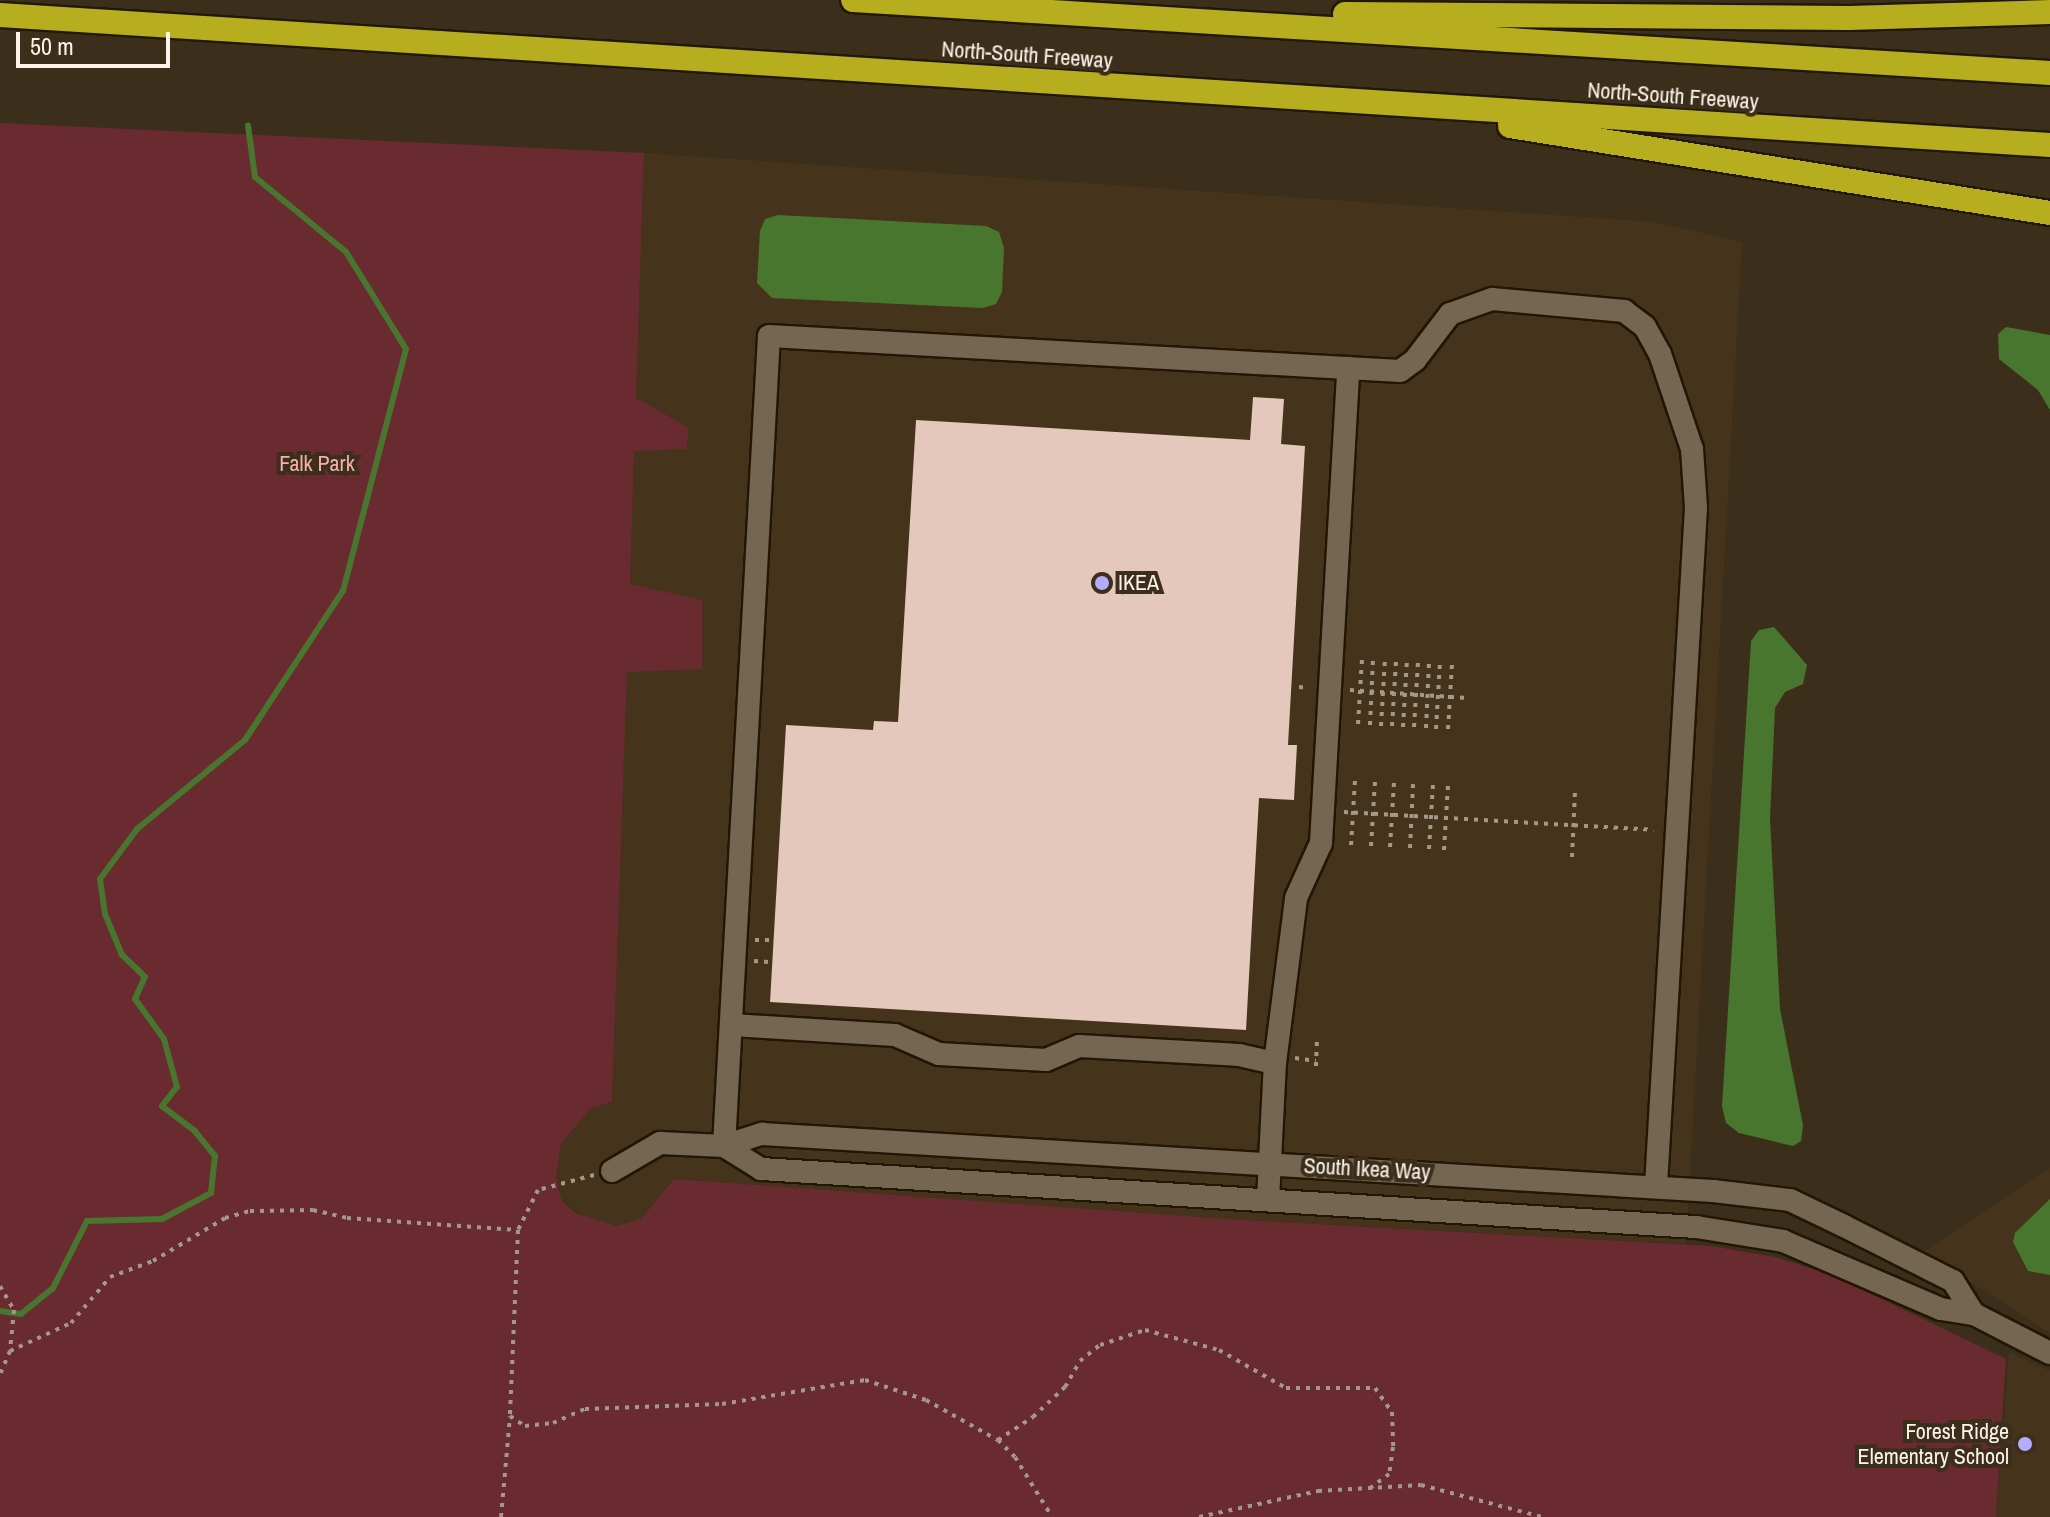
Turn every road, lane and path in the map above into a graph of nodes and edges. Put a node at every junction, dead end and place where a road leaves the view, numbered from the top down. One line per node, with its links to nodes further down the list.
1 (853, 0): 2 (highway, North-South Freeway)
2 (1065, 12): 3 (highway); 5 (highway, North-South Freeway)
3 (2050, 12)
4 (0, 15): 6 (highway, North-South Freeway)
5 (2050, 73)
6 (1358, 103): 7 (highway, North-South Freeway); 8 (highway)
7 (2050, 145)
8 (2050, 213)
9 (1348, 368): 20 (street); 63 (street); 70 (street)
10 (1362, 658): 21 (path)
11 (1373, 658): 22 (path)
12 (1385, 659): 23 (path)
13 (1396, 660): 24 (path)
14 (1407, 660): 25 (path)
15 (1418, 661): 26 (path)
16 (1429, 662): 27 (path)
17 (1440, 662): 28 (path)
18 (1452, 663): 29 (path)
19 (1299, 687): 20 (path)
20 (1330, 689): 21 (path); 47 (street)
21 (1360, 691): 22 (path); 31 (path)
22 (1372, 692): 23 (path); 32 (path)
23 (1383, 693): 24 (path); 33 (path)
24 (1394, 693): 25 (path); 34 (path)
25 (1405, 694): 26 (path); 35 (path)
26 (1416, 695): 27 (path); 36 (path)
27 (1428, 695): 28 (path); 37 (path)
28 (1438, 696): 29 (path); 38 (path)
29 (1450, 696): 30 (path); 39 (path)
30 (1467, 698)
31 (1358, 724)
32 (1370, 725)
33 (1381, 726)
34 (1392, 726)
35 (1403, 727)
36 (1414, 727)
37 (1426, 728)
38 (1436, 729)
39 (1448, 729)
40 (1355, 780): 48 (path)
41 (1375, 781): 49 (path)
42 (1394, 782): 50 (path)
43 (1413, 784): 51 (path)
44 (1433, 784): 52 (path)
45 (1448, 785): 53 (path)
46 (1575, 792): 54 (path)
47 (1323, 811): 48 (path); 65 (street)
48 (1353, 813): 49 (path); 56 (path)
49 (1373, 814): 50 (path); 57 (path)
50 (1392, 815): 51 (path); 58 (path)
51 (1411, 816): 52 (path); 59 (path)
52 (1431, 817): 53 (path); 60 (path)
53 (1446, 818): 54 (path); 61 (path)
54 (1574, 826): 55 (path); 62 (path)
55 (1653, 830)
56 (1351, 845)
57 (1371, 846)
58 (1390, 847)
59 (1410, 848)
60 (1429, 849)
61 (1444, 850)
62 (1572, 857)
63 (732, 1025): 65 (street); 67 (street)
64 (1317, 1039): 66 (path)
65 (1275, 1063): 68 (street)
66 (1316, 1066)
67 (724, 1146): 68 (street, South Ikea Way); 69 (street, South Ikea Way); 71 (street, South Ikea Way)
68 (1270, 1164): 70 (street, South Ikea Way); 71 (street)
69 (612, 1171): 72 (path)
70 (1656, 1186): 74 (street, South Ikea Way)
71 (1268, 1200): 74 (street, South Ikea Way)
72 (518, 1230): 75 (path); 78 (path)
73 (0, 1286): 75 (path)
74 (1974, 1314): 76 (street, South Ikea Way)
75 (10, 1351): 77 (path)
76 (2050, 1353)
77 (0, 1374)
78 (510, 1416): 79 (path); 81 (path)
79 (998, 1440): 80 (path); 82 (path)
80 (1368, 1490): 83 (path); 84 (path)
81 (501, 1517)
82 (1052, 1517)
83 (1199, 1517)
84 (1542, 1517)

